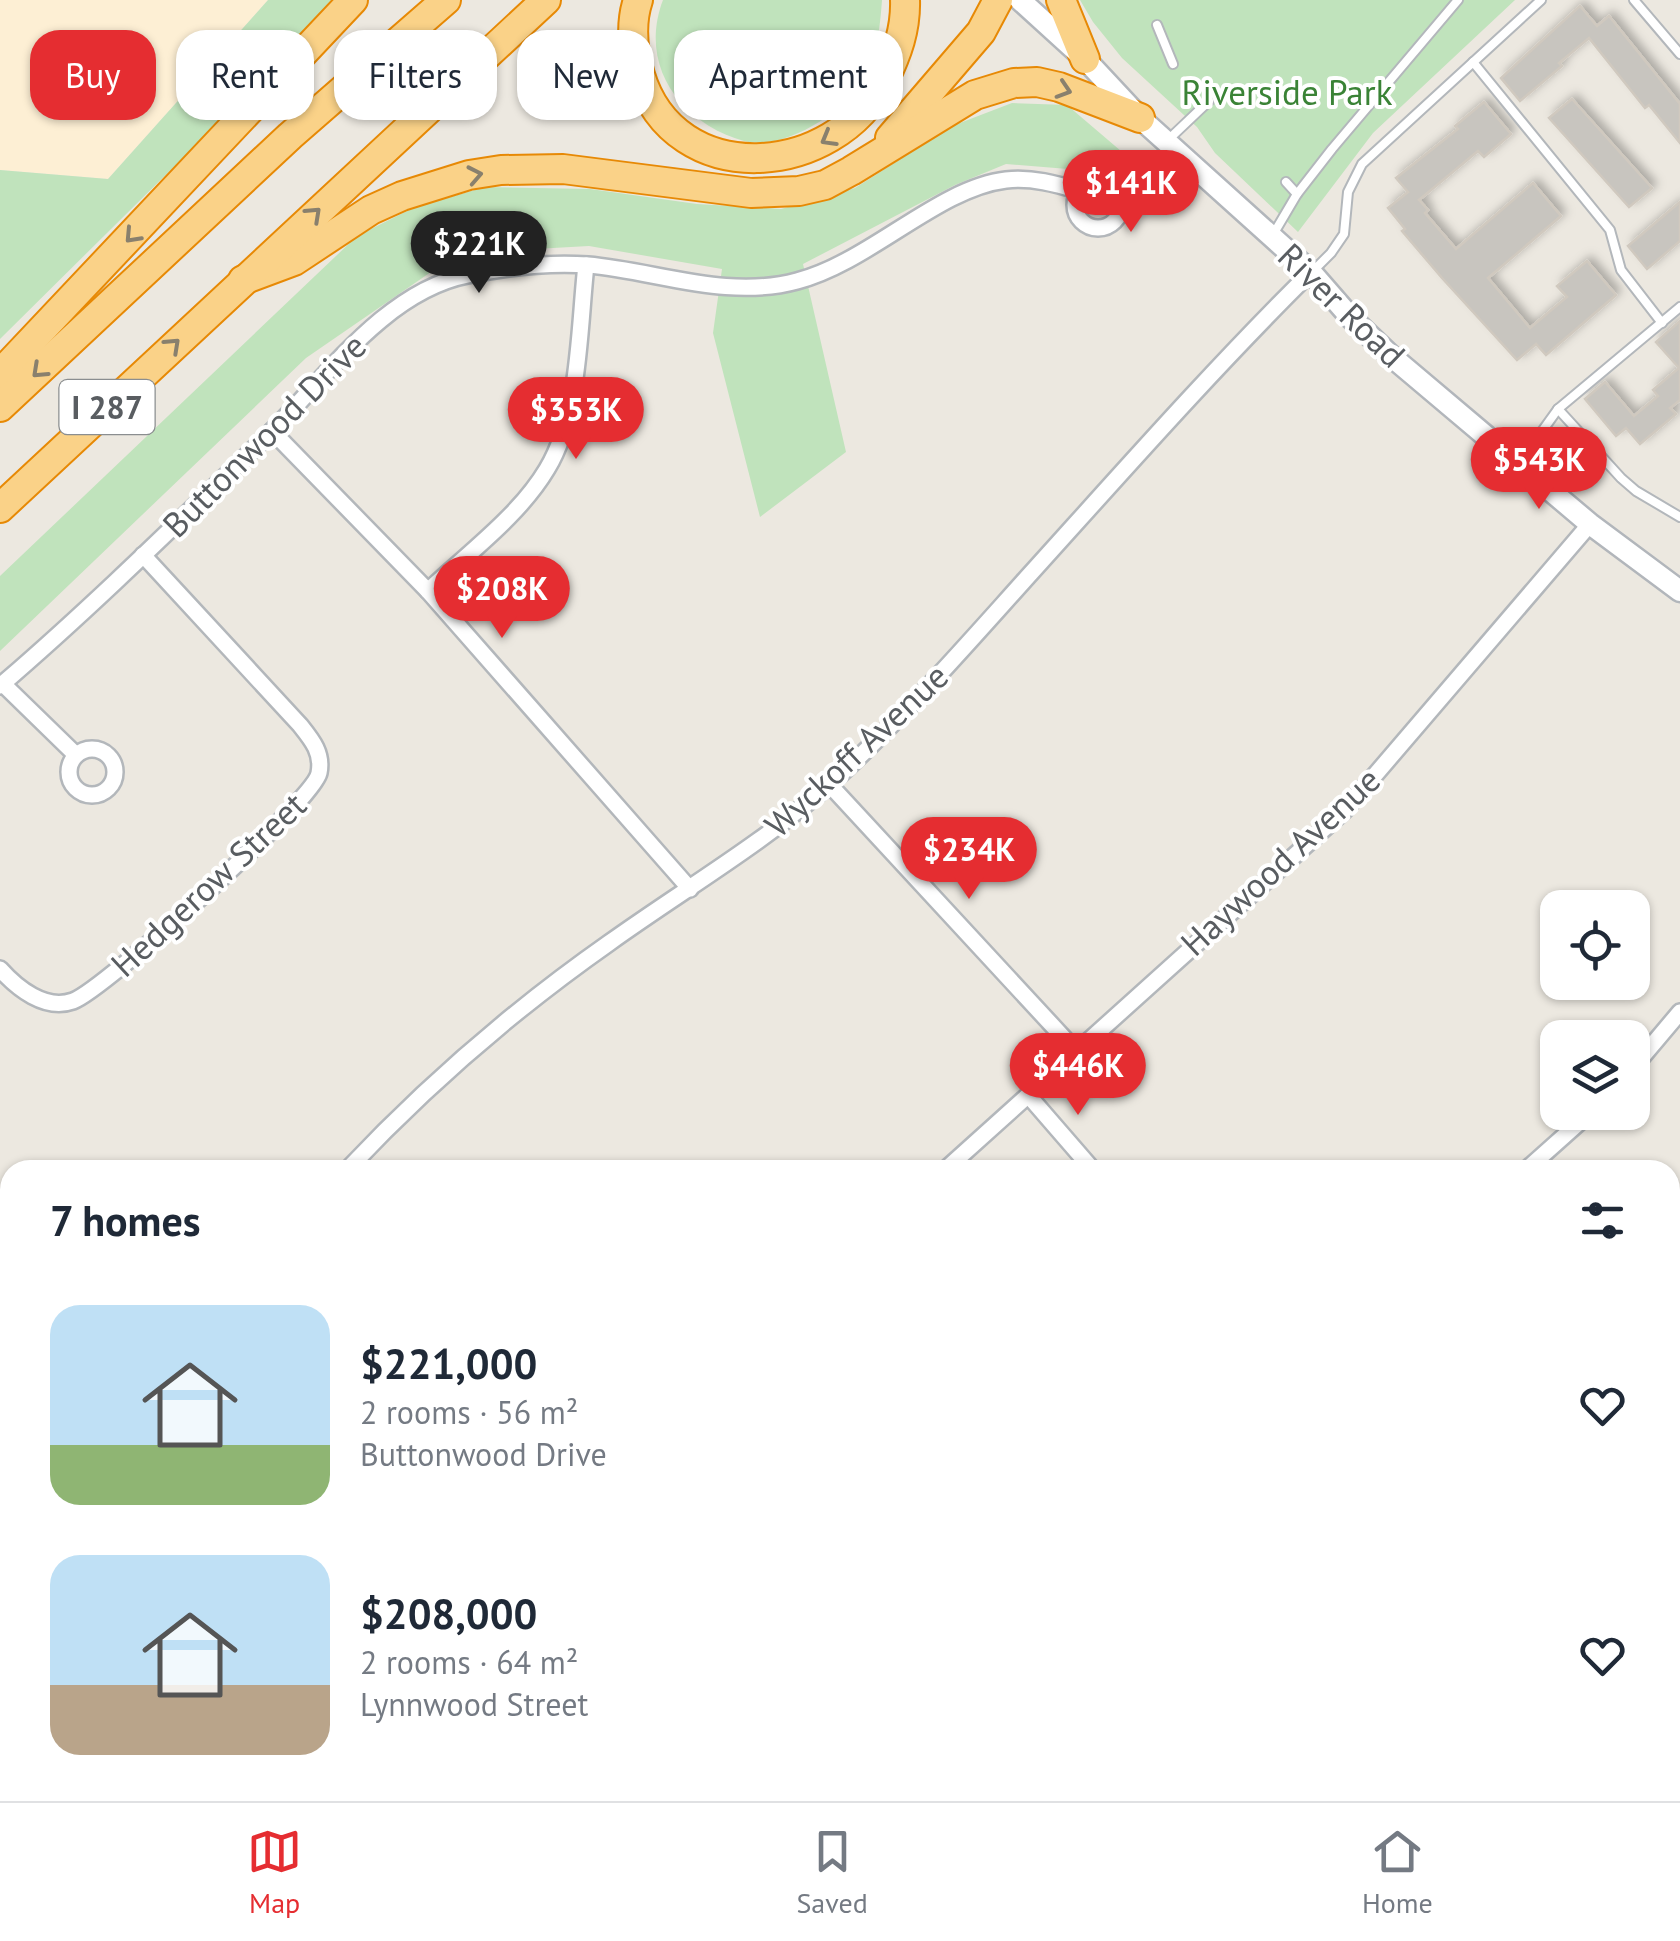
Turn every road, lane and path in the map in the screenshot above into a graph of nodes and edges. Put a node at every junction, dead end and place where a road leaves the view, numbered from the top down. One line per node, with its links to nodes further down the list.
1 (354, 0): 30 (highway, one-way to 30)
2 (446, 0): 31 (highway, I 287, one-way to 31)
3 (546, 0): 27 (highway, I 287, one-way to 3)
4 (638, 0): 5 (highway, one-way to 4)
5 (906, 0)
6 (998, 0): 20 (highway)
7 (1020, 0): 14 (street, River Road)
8 (1061, 0): 14 (highway)
9 (1458, 0): 23 (lane)
10 (1541, 0): 15 (lane)
11 (1634, 0): 13 (lane)
12 (1157, 24): 16 (lane)
13 (1680, 54)
14 (1085, 59): 18 (street, River Road)
15 (1473, 62): 26 (lane); 29 (lane)
16 (1173, 64)
17 (1209, 101): 19 (lane)
18 (1140, 118): 19 (street, River Road); 20 (highway, one-way to 18)
19 (1166, 142): 24 (street, River Road)
20 (880, 151): 27 (highway, one-way to 20)
21 (1286, 182): 23 (lane)
22 (1080, 192): 25 (street, Buttonwood Drive)
23 (1297, 194): 24 (lane)
24 (1272, 237): 26 (street, River Road)
25 (586, 265): 33 (street, Buttonwood Drive); 39 (street)
26 (1311, 272): 34 (street, River Road); 43 (street, Wyckoff Avenue)
27 (243, 280): 35 (highway, I 287, one-way to 27)
28 (1680, 307): 29 (lane)
29 (1662, 322): 32 (lane)
30 (0, 374)
31 (0, 408)
32 (1558, 408): 34 (lane); 36 (lane)
33 (272, 431): 38 (street, Buttonwood Drive); 39 (street)
34 (1520, 462): 37 (street, River Road)
35 (0, 508)
36 (1680, 517)
37 (1590, 524): 40 (street, River Road); 48 (street, Haywood Avenue)
38 (143, 555): 41 (street, Buttonwood Drive); 45 (street, Hedgerow Street)
39 (428, 590): 44 (street)
40 (1680, 591)
41 (1, 685): 42 (street)
42 (76, 755)
43 (830, 784): 44 (street, Wyckoff Avenue); 48 (street)
44 (690, 890): 51 (street, Wyckoff Avenue)
45 (0, 968)
46 (1680, 1012): 47 (street)
47 (1650, 1047)
48 (1075, 1050): 49 (street, Haywood Avenue)
49 (1028, 1096): 52 (street); 53 (street)
50 (1571, 1130): 54 (street)
51 (357, 1160)
52 (956, 1160)
53 (1084, 1160)
54 (1537, 1160)

